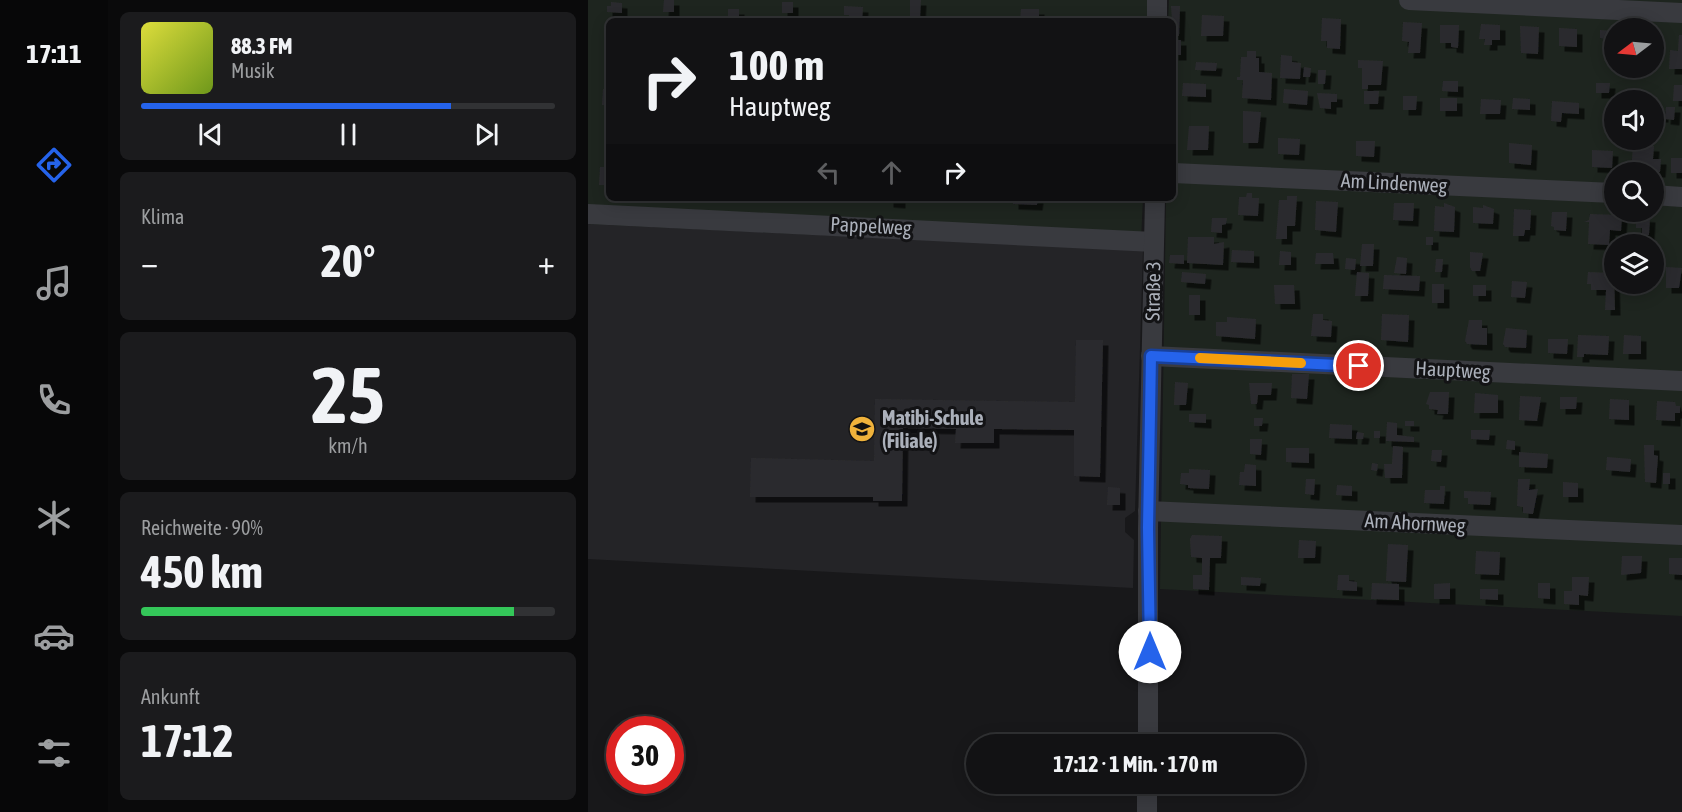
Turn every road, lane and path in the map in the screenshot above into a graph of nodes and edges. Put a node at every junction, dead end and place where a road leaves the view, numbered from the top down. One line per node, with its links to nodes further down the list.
1 (1157, 0): 4 (street)
2 (1408, 0): 3 (street)
3 (1682, 13)
4 (1157, 18)
5 (1176, 173): 6 (street, Am Lindenweg)
6 (1604, 194)
7 (1664, 195): 8 (street)
8 (1682, 196)
9 (1155, 201): 11 (street, Straße 3)
10 (588, 214): 11 (street, Pappelweg)
11 (1154, 242): 12 (street, Straße 3)
12 (1151, 356): 13 (street, Hauptweg); 14 (street, Straße 3)
13 (1682, 381)
14 (1148, 511): 15 (street, Am Ahornweg); 16 (street, Straße 3)
15 (1682, 536)
16 (1148, 734)
17 (1147, 794): 18 (street)
18 (1147, 812)

